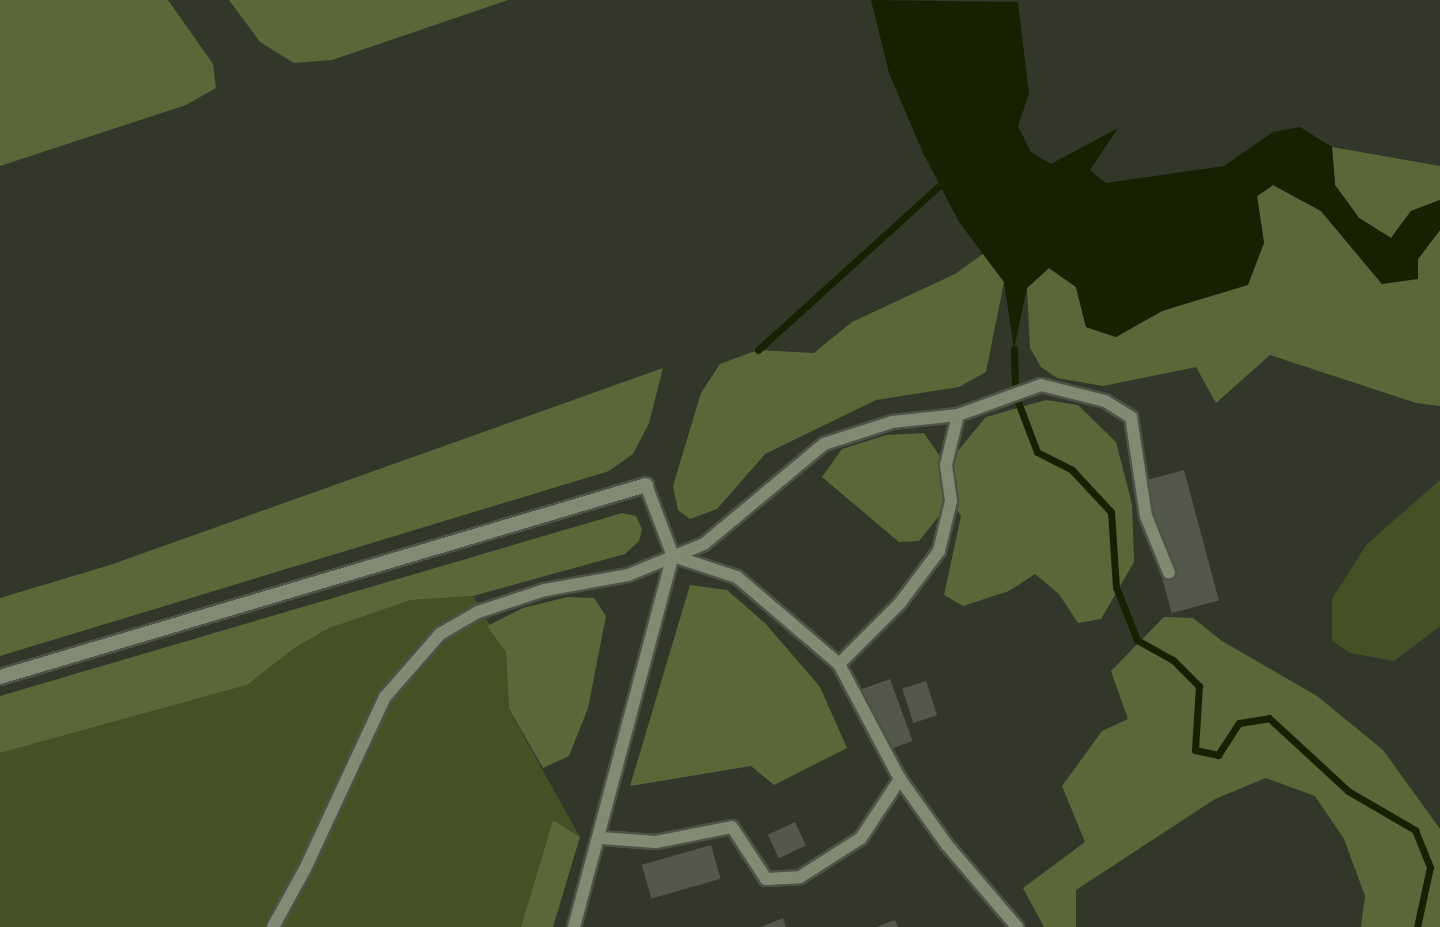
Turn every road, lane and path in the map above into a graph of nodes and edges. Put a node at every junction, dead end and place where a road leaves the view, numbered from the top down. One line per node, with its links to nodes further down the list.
1 (958, 415): 3 (lane); 4 (lane); 5 (lane)
2 (646, 485): 3 (lane); 6 (street)
3 (673, 556): 5 (lane); 8 (lane); 9 (lane)
4 (1168, 573)
5 (839, 664): 7 (lane)
6 (0, 677)
7 (900, 779): 8 (lane); 11 (lane)
8 (601, 838): 10 (lane)
9 (273, 927)
10 (574, 927)
11 (1017, 927)

